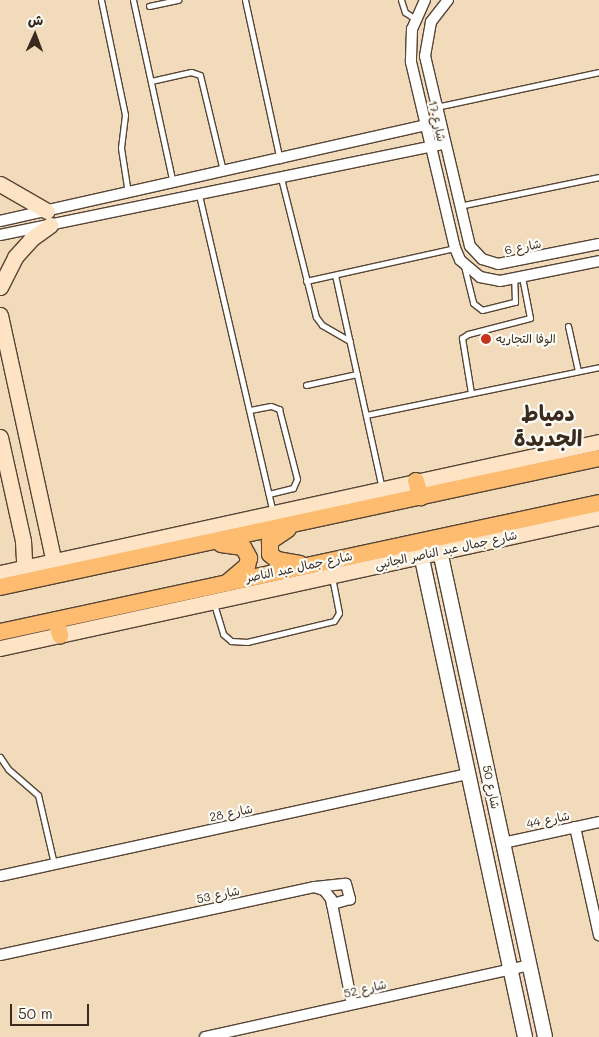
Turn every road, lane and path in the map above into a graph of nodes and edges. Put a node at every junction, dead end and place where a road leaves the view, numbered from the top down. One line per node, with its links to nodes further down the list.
1 (101, 0): 23 (lane)
2 (133, 0): 11 (lane)
3 (178, 0): 8 (lane)
4 (245, 0): 17 (lane)
5 (401, 0): 9 (lane)
6 (425, 0): 9 (street, شارع 17)
7 (448, 0): 12 (street, شارع 17)
8 (149, 6)
9 (415, 19): 14 (street, شارع 17)
10 (599, 72): 12 (lane)
11 (151, 81): 18 (lane); 21 (lane)
12 (435, 107): 13 (street, شارع 17)
13 (439, 122): 14 (street); 15 (street, شارع 17)
14 (426, 125): 16 (street, شارع 17); 17 (street)
15 (444, 144): 16 (street); 25 (street, شارع 17)
16 (431, 147): 20 (street); 30 (street, شارع 17)
17 (280, 160): 18 (street)
18 (223, 172): 21 (street)
19 (599, 177): 25 (lane)
20 (281, 178): 24 (street); 35 (lane)
21 (173, 183): 23 (street)
22 (0, 184): 26 (main road)
23 (128, 193): 26 (street)
24 (199, 194): 26 (street); 45 (lane)
25 (458, 206): 29 (street, شارع 6)
26 (49, 218): 27 (street); 28 (street); 36 (main road)
27 (0, 221)
28 (0, 235)
29 (599, 244)
30 (455, 248): 32 (street); 33 (lane)
31 (599, 261): 34 (street)
32 (464, 266): 34 (street); 34 (lane)
33 (335, 275): 35 (lane); 39 (lane)
34 (518, 278): 44 (lane)
35 (306, 281): 39 (lane)
36 (0, 288)
37 (0, 315): 61 (main road)
38 (568, 326): 41 (lane)
39 (350, 341): 42 (lane)
40 (599, 366): 41 (lane)
41 (578, 371): 44 (lane)
42 (357, 374): 43 (lane); 46 (lane)
43 (306, 385)
44 (471, 393): 46 (lane)
45 (250, 410): 52 (lane); 52 (lane)
46 (366, 415): 50 (lane)
47 (0, 437): 63 (main road)
48 (599, 442): 51 (main road)
49 (599, 458): 51 (main road)
50 (382, 488): 51 (main road); 54 (main road)
51 (418, 489): 56 (main road)
52 (269, 494): 54 (lane)
53 (599, 503): 58 (main road, شارع جمال عبد الناصر)
54 (273, 512): 61 (main road)
55 (599, 517): 58 (main road, شارع جمال عبد الناصر الجانبى)
56 (299, 523): 57 (main road); 60 (main road)
57 (208, 542): 61 (main road); 65 (main road)
58 (439, 544): 59 (main road, شارع جمال عبد الناصر); 75 (street, شارع 50)
59 (420, 548): 60 (main road, شارع جمال عبد الناصر); 64 (main road, شارع جمال عبد الناصر الجانبى); 72 (street, شارع 50)
60 (307, 565): 65 (main road, شارع جمال عبد الناصر)
61 (55, 568): 63 (main road)
62 (0, 573): 63 (main road)
63 (25, 575): 66 (main road)
64 (331, 575): 67 (main road, شارع جمال عبد الناصر الجانبى); 67 (lane)
65 (226, 584): 68 (main road, شارع جمال عبد الناصر)
66 (0, 587)
67 (214, 601): 68 (main road, شارع جمال عبد الناصر الجانبى)
68 (58, 628): 69 (main road, شارع جمال عبد الناصر); 70 (main road, شارع جمال عبد الناصر الجانبى)
69 (0, 632)
70 (0, 648)
71 (0, 757): 76 (lane)
72 (468, 774): 76 (street, شارع 28); 83 (street, شارع 50)
73 (599, 822): 74 (street, شارع 44)
74 (575, 827): 75 (street, شارع 44); 80 (street)
75 (503, 843): 82 (street, شارع 50)
76 (54, 864): 77 (street, شارع 28)
77 (0, 876)
78 (314, 887): 79 (street); 79 (street, شارع 53); 81 (street, شارع 53)
79 (332, 904): 84 (street)
80 (599, 935)
81 (0, 954)
82 (529, 965): 83 (street, شارع 52); 87 (street, شارع 50)
83 (510, 968): 84 (street, شارع 52); 86 (street, شارع 50)
84 (352, 1004): 85 (street, شارع 52)
85 (206, 1037)
86 (525, 1037)
87 (545, 1037)

